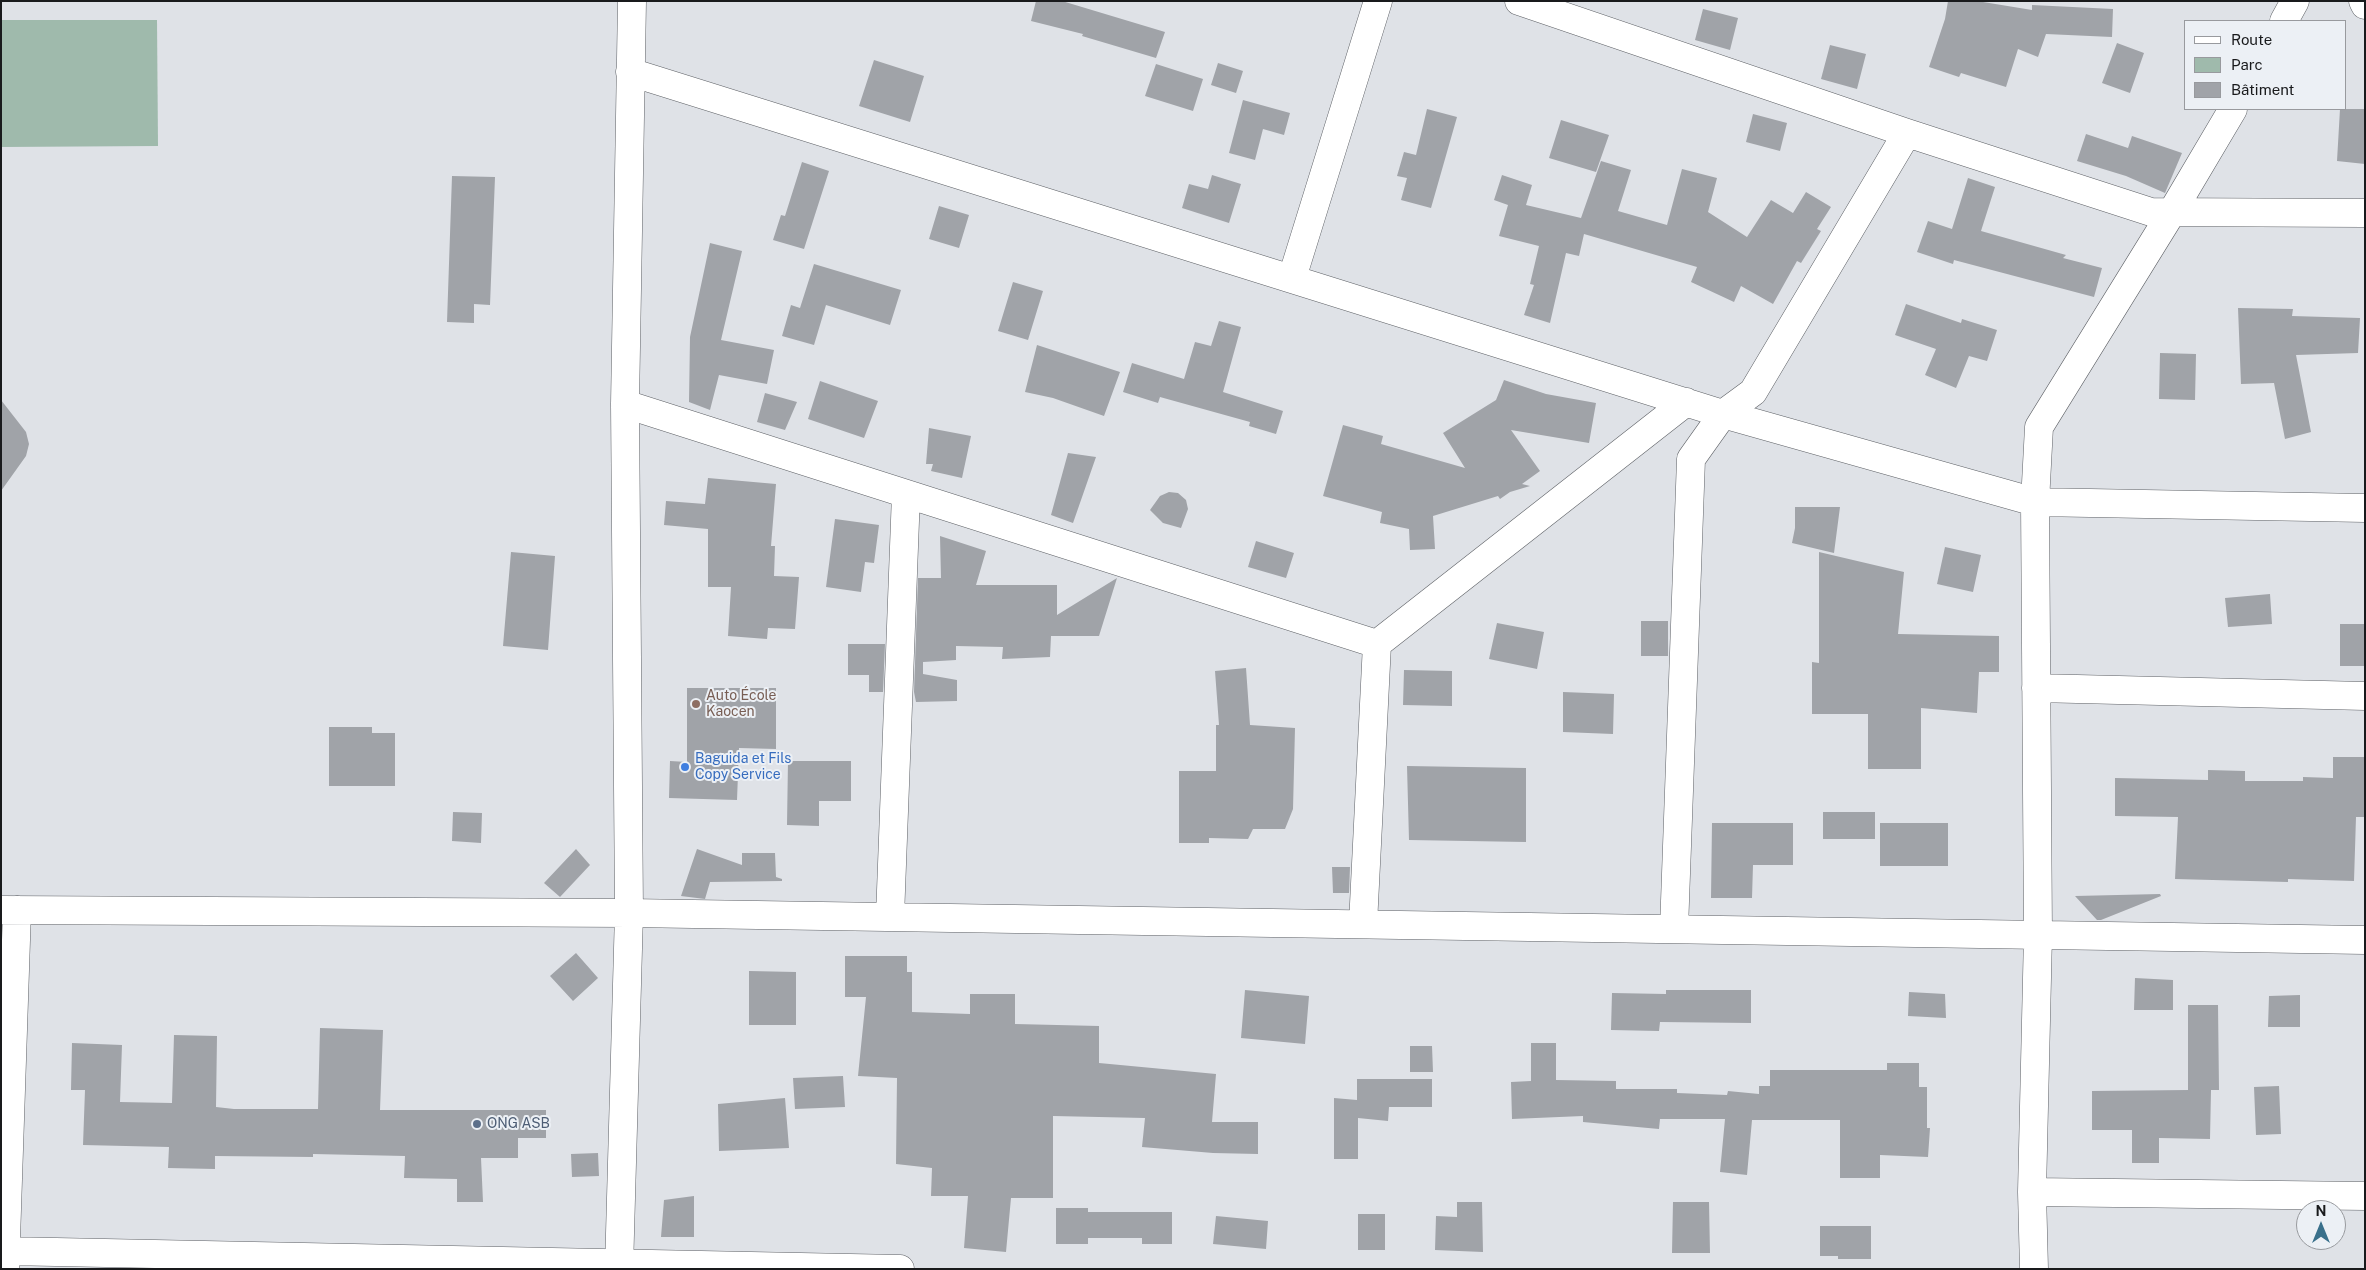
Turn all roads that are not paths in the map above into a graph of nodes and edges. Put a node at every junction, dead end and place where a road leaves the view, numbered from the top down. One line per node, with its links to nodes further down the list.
1 (632, 1): 8 (street)
2 (1378, 1): 13 (street)
3 (1519, 1): 10 (street)
4 (2295, 1): 7 (street)
5 (2363, 1): 6 (street)
6 (2365, 5)
7 (2285, 20)
8 (630, 72): 13 (street); 15 (street)
9 (2232, 110): 11 (street)
10 (1907, 133): 11 (street); 16 (street)
11 (2172, 212): 12 (street); 18 (street)
12 (2365, 213)
13 (1292, 278): 14 (street)
14 (1686, 402): 16 (street); 20 (street)
15 (625, 404): 17 (street); 24 (street)
16 (1723, 414): 18 (street); 27 (street)
17 (906, 494): 20 (street); 25 (street)
18 (2035, 502): 19 (street); 21 (street)
19 (2365, 508)
20 (1377, 644): 26 (street)
21 (2036, 688): 22 (street); 28 (street)
22 (2365, 696)
23 (9, 910): 24 (street); 32 (street)
24 (629, 913): 25 (street); 33 (street)
25 (890, 917): 26 (street)
26 (1363, 924): 27 (street)
27 (1674, 929): 28 (street)
28 (2038, 935): 29 (street); 30 (street)
29 (2365, 940)
30 (2032, 1192): 31 (street); 35 (street)
31 (2365, 1196)
32 (6, 1260): 33 (street)
33 (619, 1266): 34 (street)
34 (900, 1269)
35 (2034, 1269)

